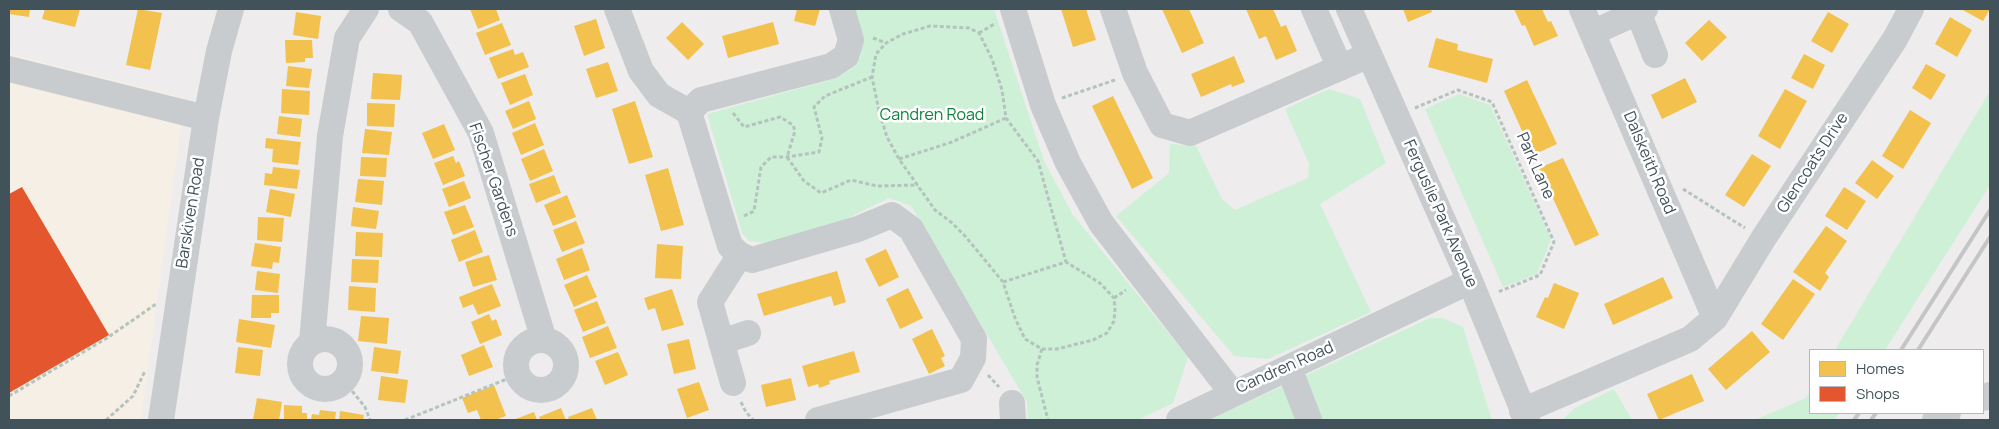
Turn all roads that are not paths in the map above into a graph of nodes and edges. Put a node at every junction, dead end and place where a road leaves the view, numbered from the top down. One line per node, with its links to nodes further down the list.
1 (232, 9): 19 (street, Barskiven Road)
2 (366, 9): 25 (street)
3 (401, 9): 24 (street, Fischer Gardens)
4 (617, 9): 18 (street)
5 (842, 9): 18 (street)
6 (1014, 9): 29 (street, Candren Road)
7 (1113, 9): 16 (street)
8 (1314, 9): 16 (street)
9 (1350, 9): 14 (street, Ferguslie Park Avenue)
10 (1582, 9): 13 (street, Dalskeith Road)
11 (1911, 9): 22 (street, Glencoats Drive)
12 (1641, 10): 13 (street); 15 (street)
13 (1594, 32): 22 (street, Dalskeith Road)
14 (1369, 55): 16 (street); 21 (street, Ferguslie Park Avenue)
15 (1655, 55)
16 (1340, 68)
17 (9, 69): 19 (street)
18 (689, 112): 20 (street)
19 (206, 118): 32 (street, Barskiven Road)
20 (740, 255): 26 (street); 33 (street)
21 (1474, 290): 27 (street, Candren Road); 31 (street, Ferguslie Park Avenue)
22 (1715, 318): 31 (street, Glencoats Drive)
23 (748, 333): 26 (street)
24 (544, 340): 24 (street)
25 (312, 342): 25 (street)
26 (721, 342): 28 (street)
27 (1290, 368): 29 (street, Candren Road); 35 (street)
28 (733, 383)
29 (1233, 394): 34 (street)
30 (1946, 414): 36 (street)
31 (1525, 415)
32 (162, 420)
33 (818, 420)
34 (1179, 420)
35 (1309, 420)
36 (1935, 420)

